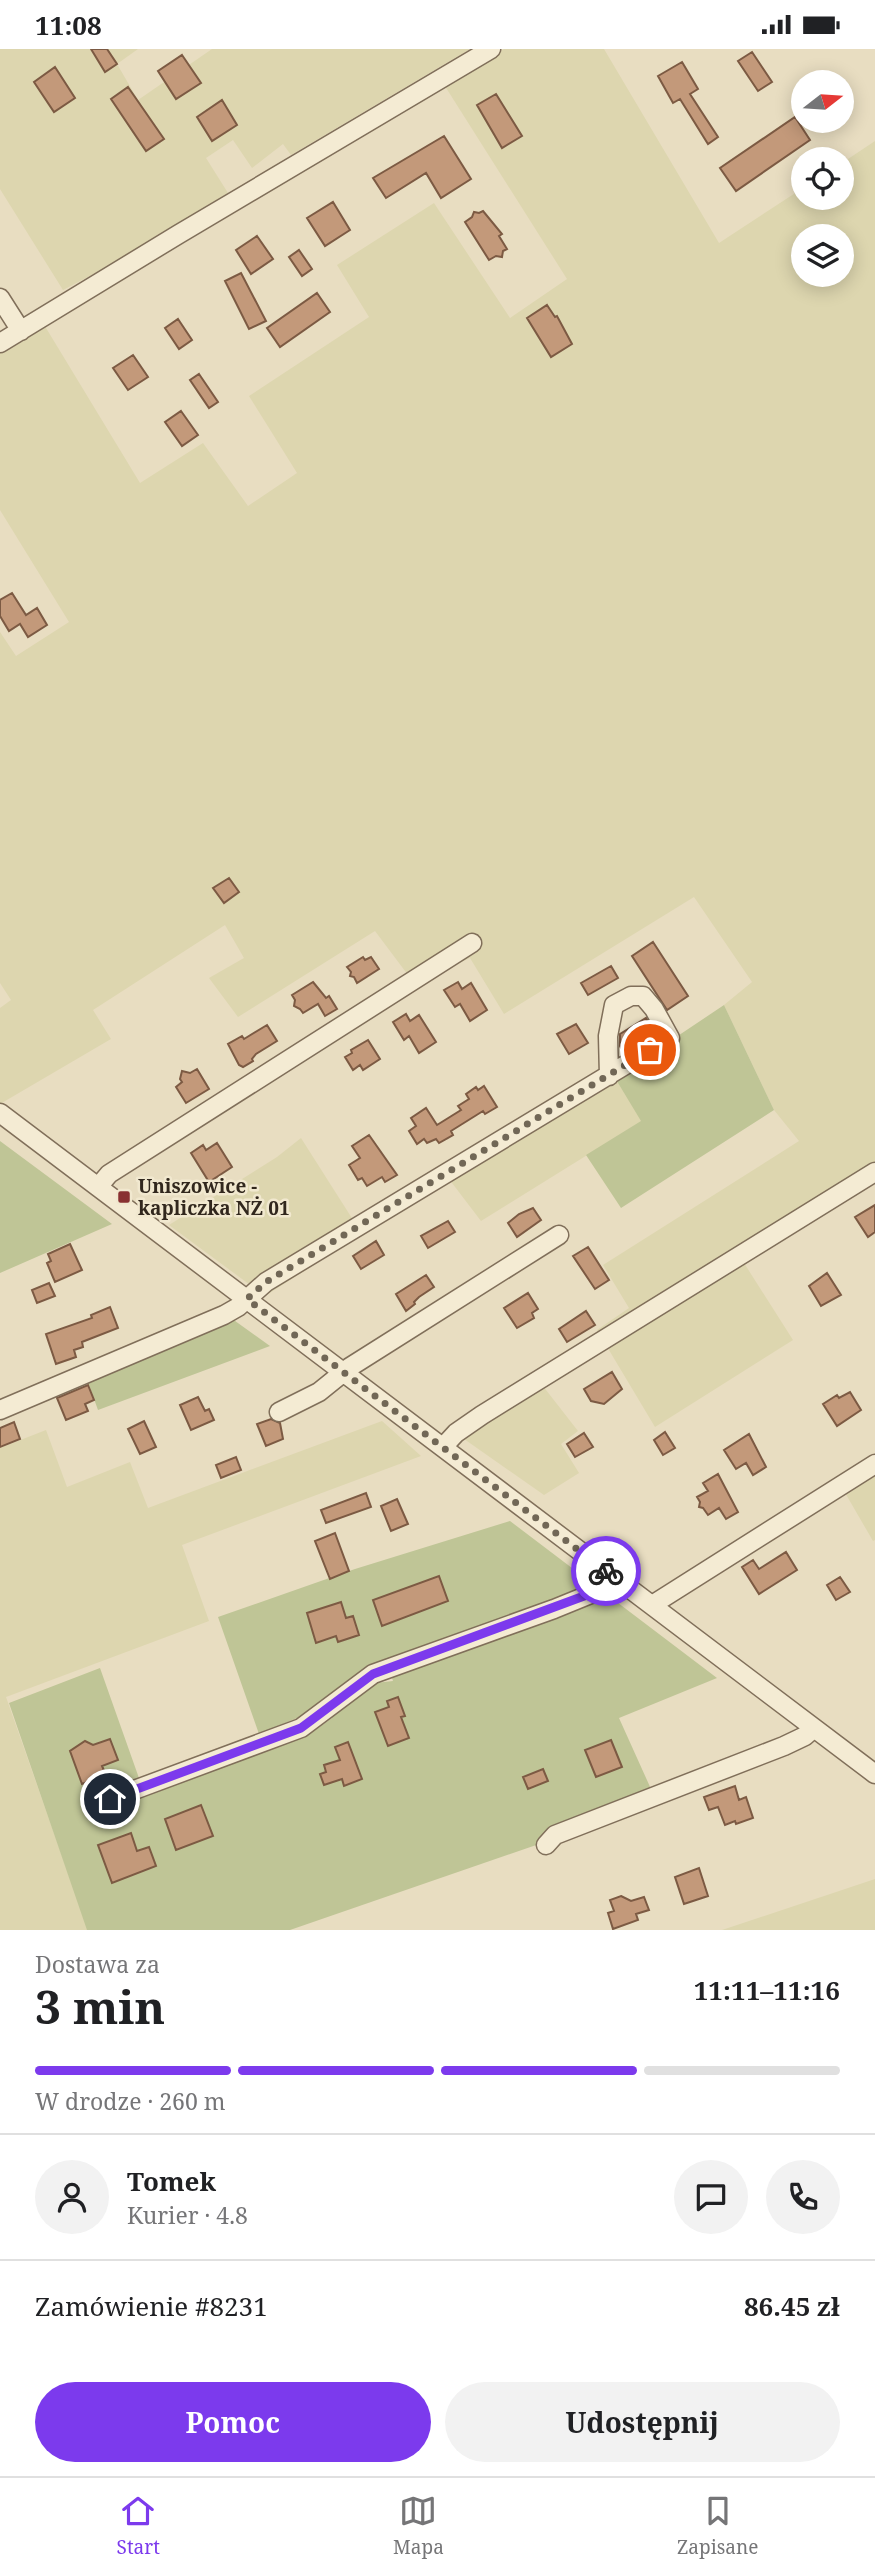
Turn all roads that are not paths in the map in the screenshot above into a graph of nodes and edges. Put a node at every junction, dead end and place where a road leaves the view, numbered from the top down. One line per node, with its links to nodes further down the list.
1 (491, 49): 3 (street)
2 (0, 298): 3 (street)
3 (21, 331): 4 (street)
4 (0, 343)
5 (472, 943): 9 (street)
6 (609, 1076): 6 (street); 11 (street)
7 (0, 1112): 9 (street)
8 (875, 1172): 15 (street)
9 (98, 1187): 11 (street)
10 (559, 1235): 12 (street)
11 (247, 1299): 12 (street); 13 (street)
12 (343, 1372): 14 (street); 15 (street)
13 (0, 1410)
14 (279, 1412)
15 (443, 1447): 17 (street)
16 (875, 1464): 18 (street)
17 (617, 1579): 18 (street); 21 (street)
18 (652, 1605): 19 (street)
19 (814, 1728): 20 (street); 22 (street)
20 (875, 1774)
21 (110, 1799)
22 (546, 1845)

